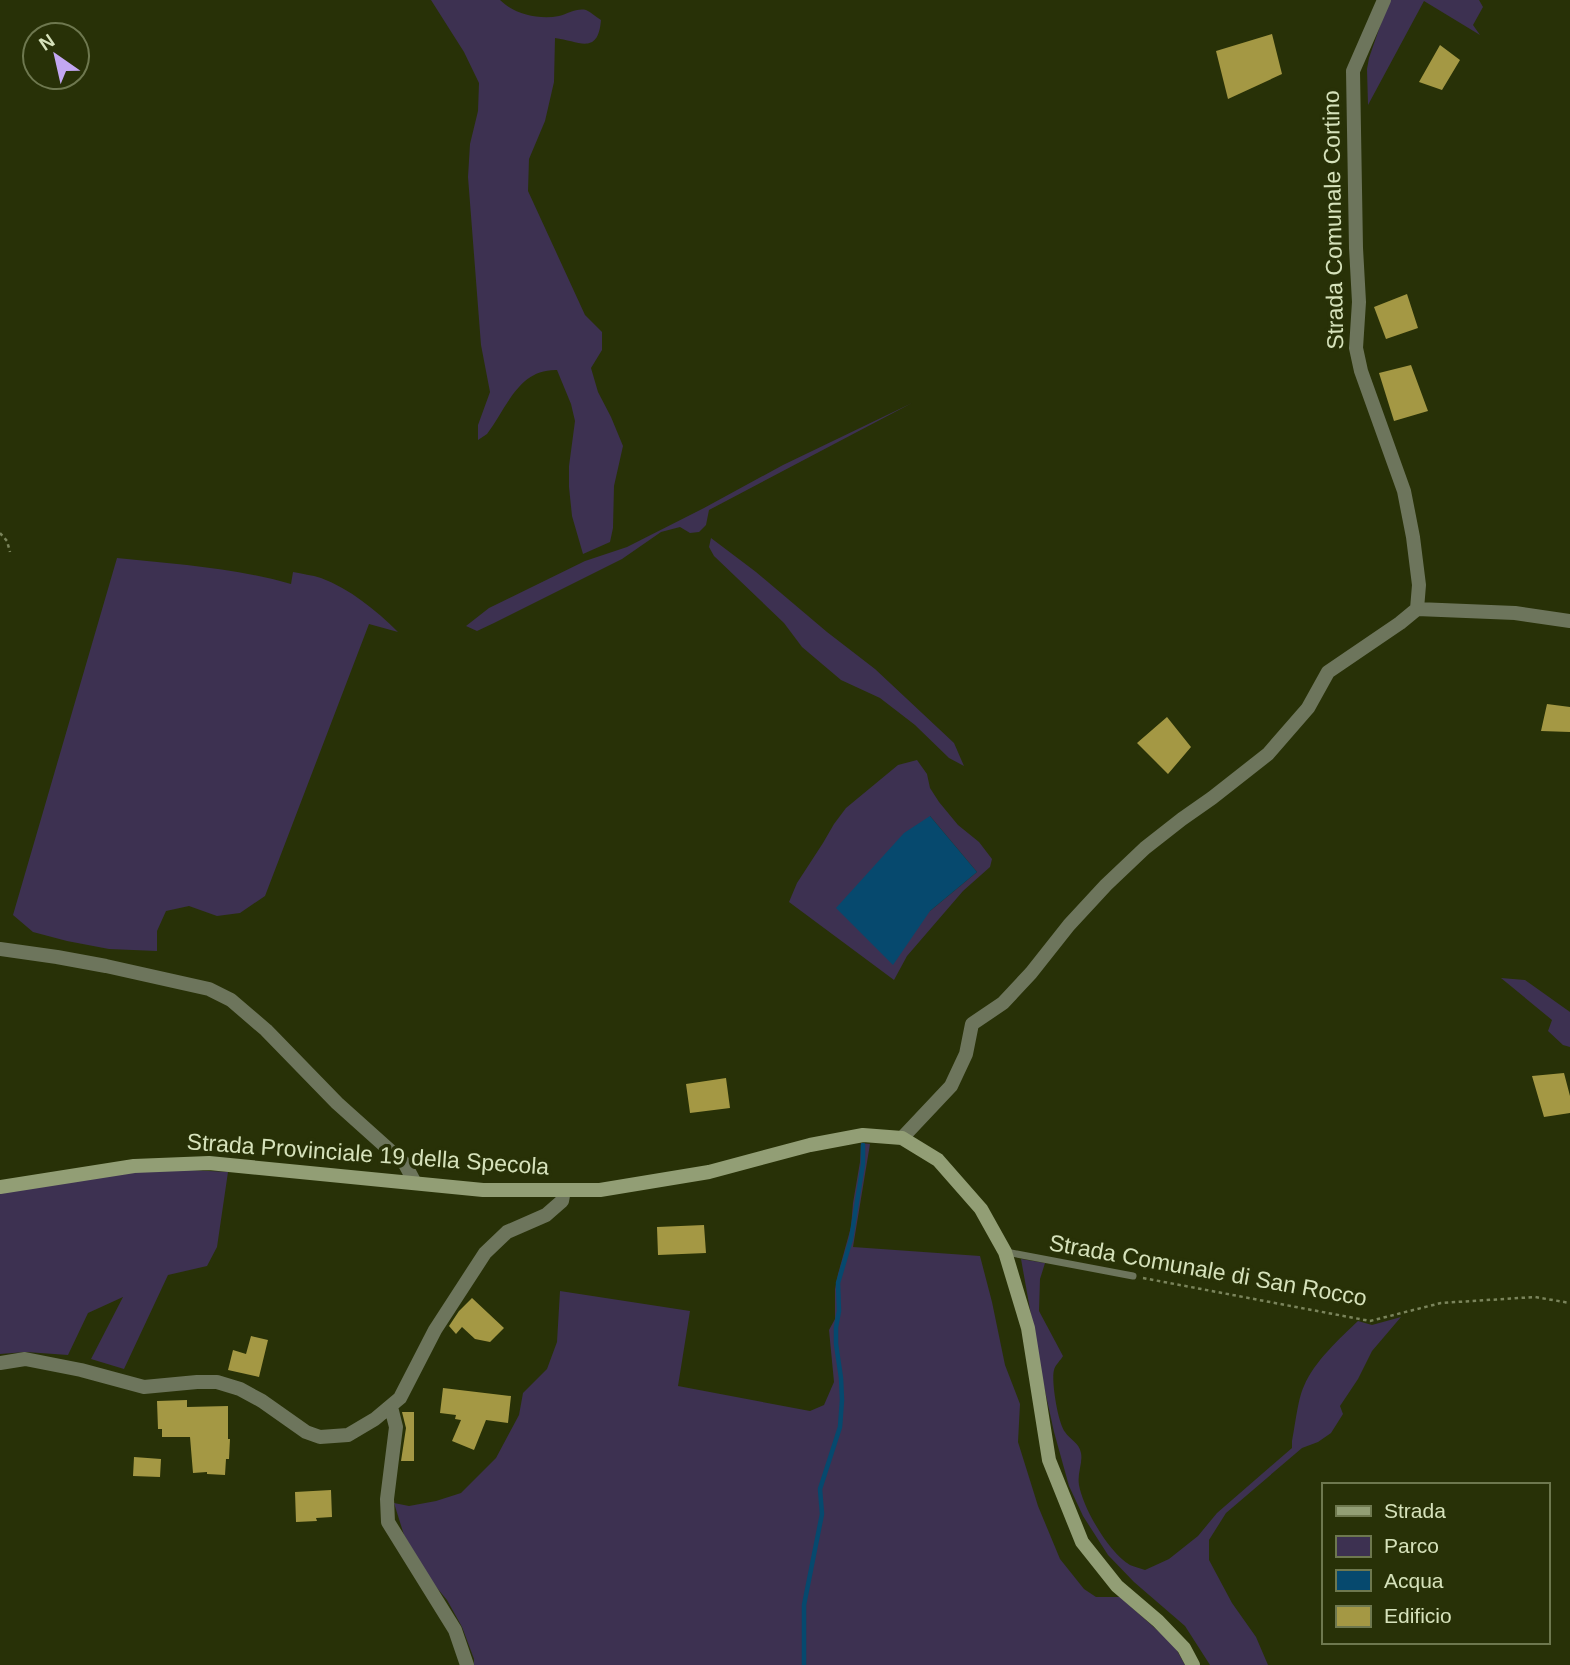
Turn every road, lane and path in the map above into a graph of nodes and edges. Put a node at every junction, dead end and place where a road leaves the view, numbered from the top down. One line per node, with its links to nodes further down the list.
1 (1384, 0): 4 (street, Strada Comunale Cortino)
2 (0, 533): 3 (path)
3 (10, 552)
4 (1417, 609): 5 (street); 7 (street)
5 (1570, 621)
6 (0, 948): 8 (street)
7 (902, 1138): 10 (main road, Strada Provinciale 19 della Specola); 11 (main road, Strada Provinciale 19 della Specola)
8 (415, 1183): 9 (main road, Strada Provinciale 19 della Specola); 10 (main road, Strada Provinciale 19 della Specola)
9 (0, 1187)
10 (564, 1190): 15 (street)
11 (1005, 1252): 12 (lane, Strada Comunale di San Rocco); 17 (main road, Strada Provinciale 19 della Specola)
12 (1133, 1276): 13 (path, Strada Comunale di San Rocco)
13 (1570, 1303)
14 (0, 1363): 15 (street)
15 (391, 1407): 16 (street)
16 (467, 1665)
17 (1194, 1665)

